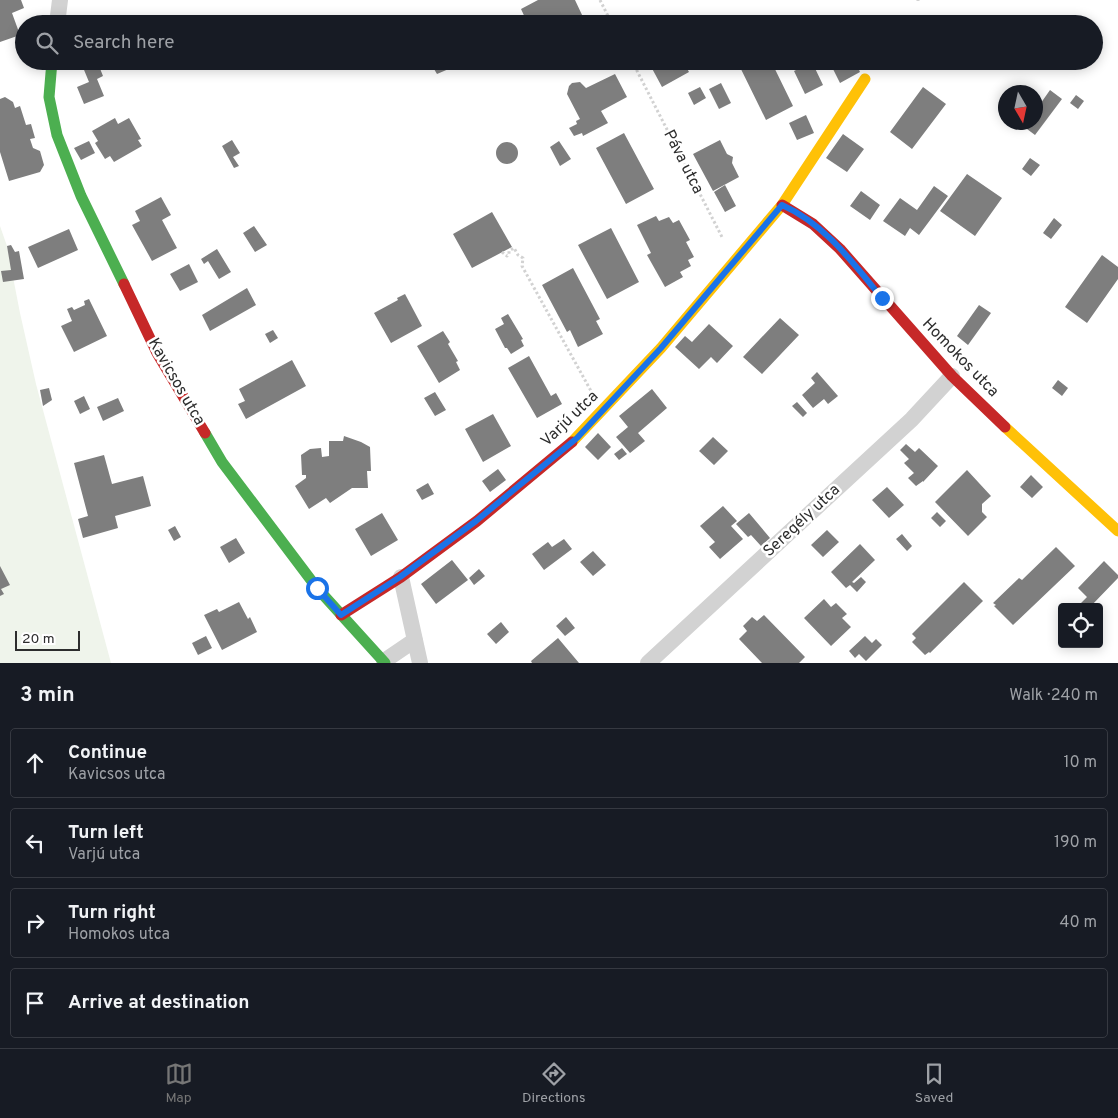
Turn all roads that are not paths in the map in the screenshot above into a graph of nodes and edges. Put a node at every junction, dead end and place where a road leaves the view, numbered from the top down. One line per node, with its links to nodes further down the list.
1 (60, 0): 2 (street)
2 (58, 15)
3 (51, 70): 9 (street, Kavicsos utca)
4 (865, 79): 5 (street, Varjú utca)
5 (782, 205): 6 (street, Homokos utca); 8 (street, Varjú utca)
6 (952, 376): 7 (street, Homokos utca); 13 (street, Seregély utca)
7 (1118, 531)
8 (400, 577): 9 (street, Varjú utca); 10 (street)
9 (341, 615): 11 (street, Kavicsos utca)
10 (415, 640): 11 (street, Kavicsos utca); 12 (street)
11 (384, 662)
12 (420, 663)
13 (648, 663)

